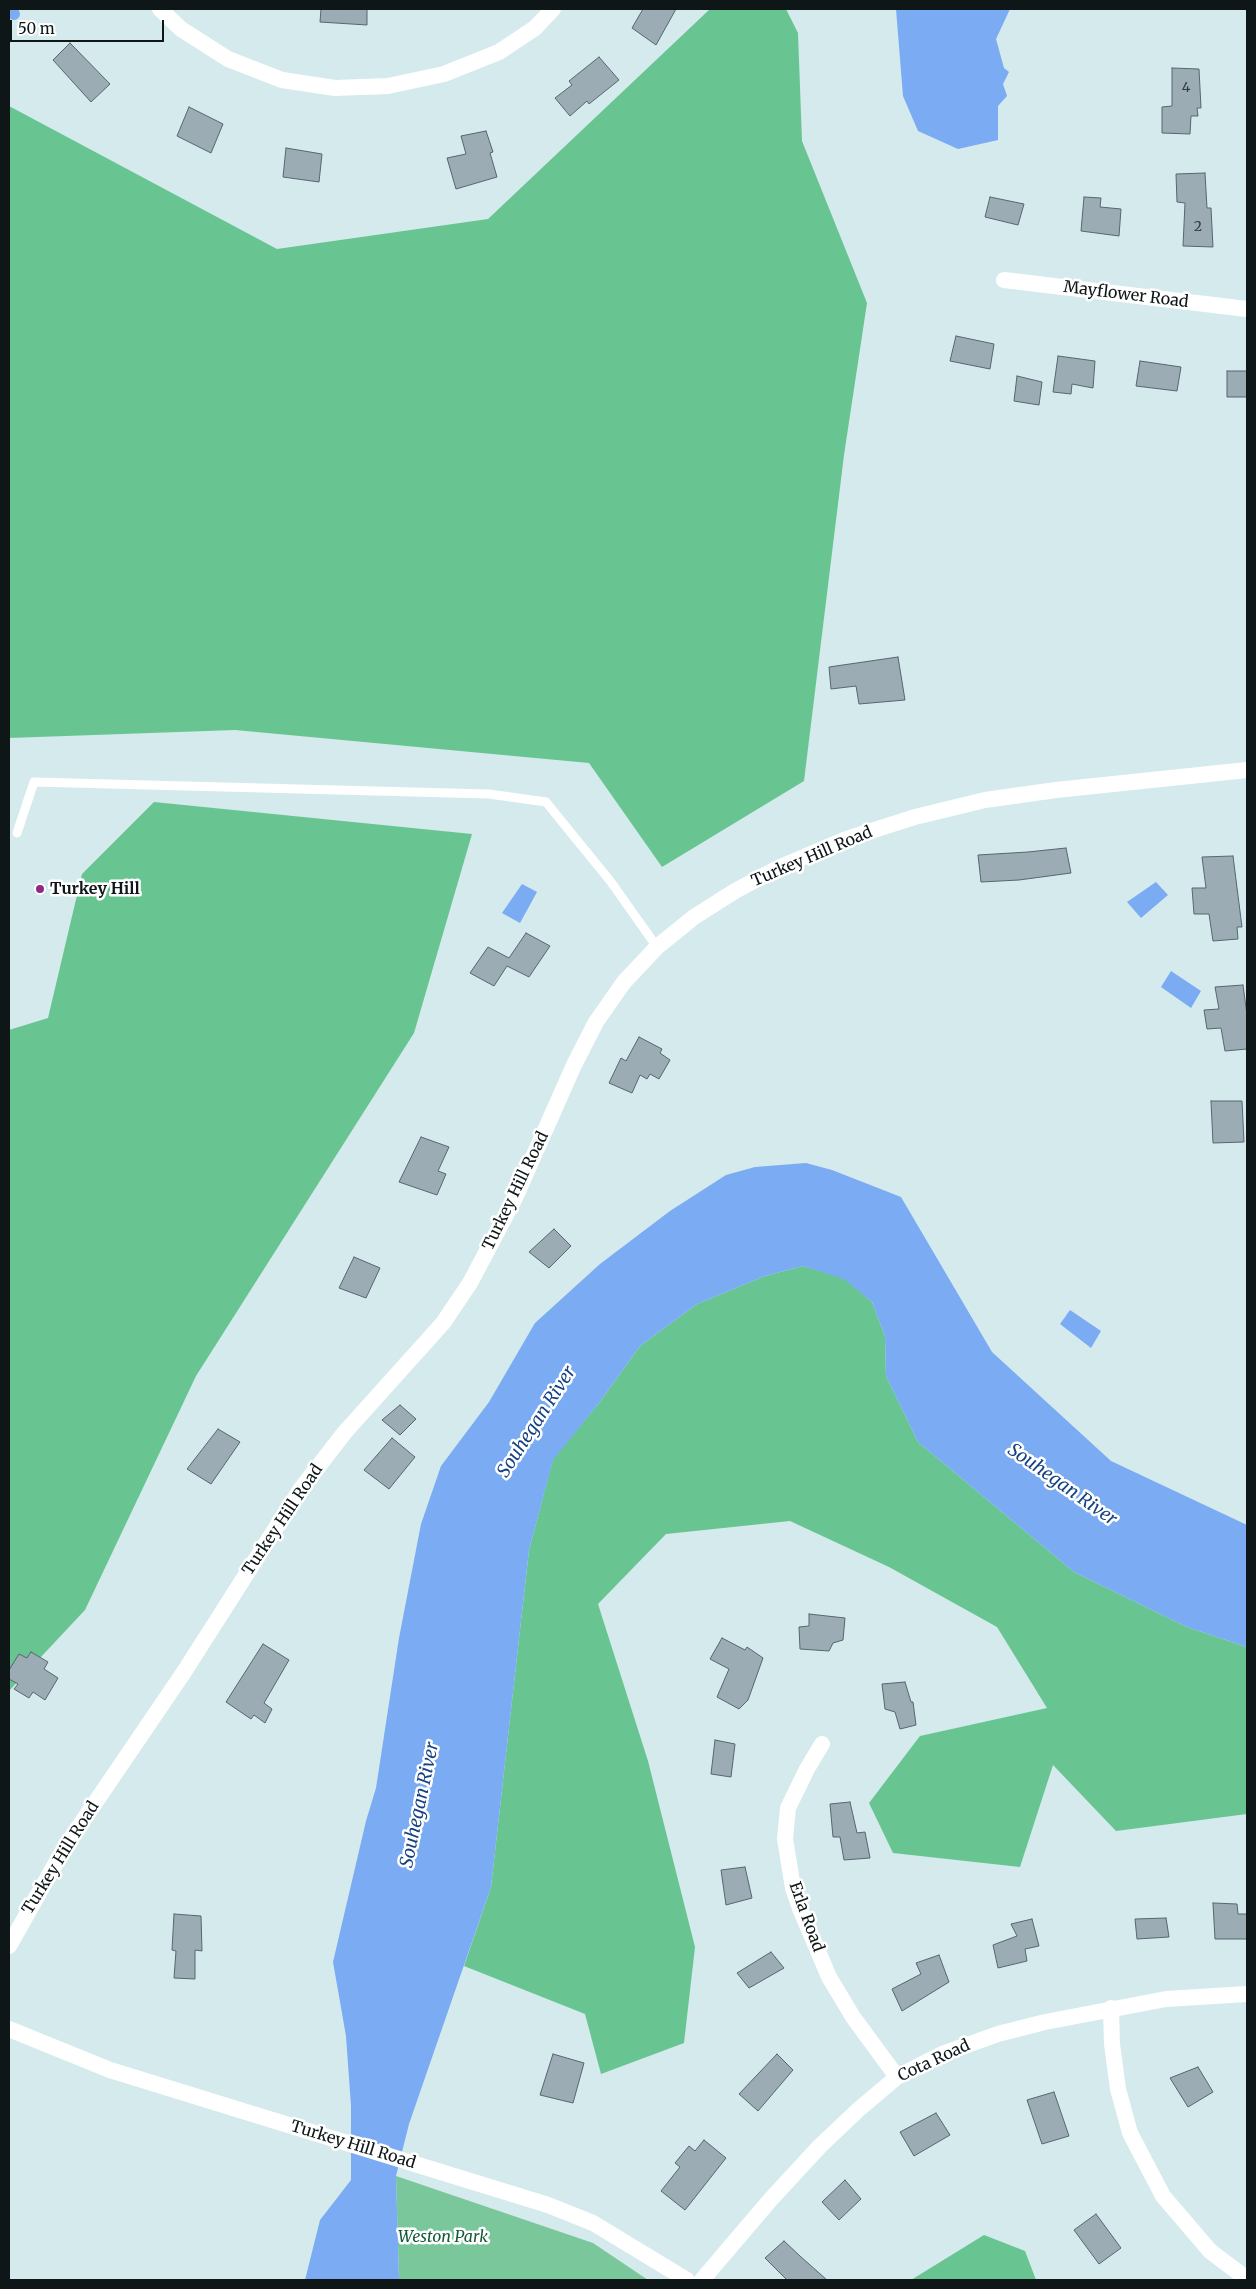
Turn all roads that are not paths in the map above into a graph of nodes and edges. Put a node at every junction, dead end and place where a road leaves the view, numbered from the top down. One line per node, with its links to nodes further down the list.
1 (160, 9): 2 (street)
2 (553, 9)
3 (1004, 280): 4 (street, Mayflower Road)
4 (1247, 309)
5 (1247, 770): 7 (street, Turkey Hill Road)
6 (17, 833): 7 (lane)
7 (657, 947): 9 (street, Turkey Hill Road)
8 (822, 1744): 13 (street, Erla Road)
9 (9, 1946)
10 (1247, 1994): 11 (street, Cota Road)
11 (1111, 2008): 13 (street, Cota Road); 14 (street)
12 (9, 2029): 15 (street, Turkey Hill Road)
13 (897, 2077): 16 (street, Cota Road)
14 (1247, 2279)
15 (687, 2280)
16 (702, 2280)

